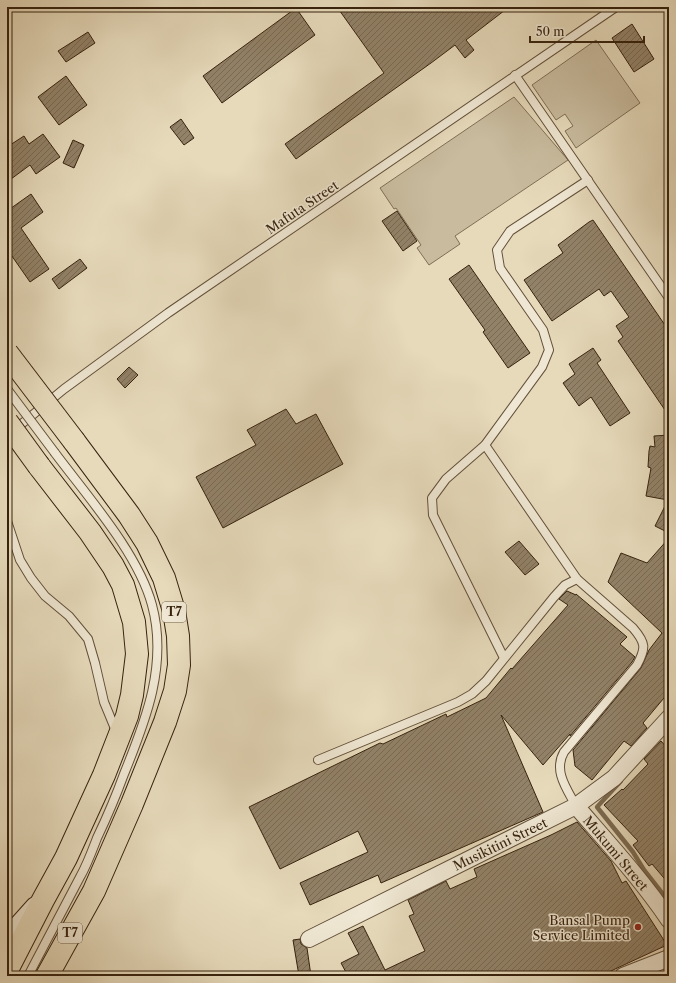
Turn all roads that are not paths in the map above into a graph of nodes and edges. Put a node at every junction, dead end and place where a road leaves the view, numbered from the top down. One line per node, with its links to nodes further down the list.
1 (616, 7): 2 (lane, Mafuta Street)
2 (515, 75): 3 (lane); 8 (lane, Mafuta Street)
3 (588, 180): 4 (lane); 9 (lane)
4 (669, 298)
5 (7, 353): 17 (highway, T7, bridge)
6 (7, 388): 10 (lane, bridge)
7 (7, 422): 10 (highway, bridge)
8 (7, 436)
9 (485, 445): 12 (lane); 13 (lane)
10 (47, 459): 15 (highway); 17 (lane)
11 (7, 521): 15 (lane)
12 (577, 579): 13 (lane); 18 (lane)
13 (504, 658): 16 (lane)
14 (669, 718): 18 (street, Musikitini Street)
15 (119, 738): 17 (highway)
16 (318, 760)
17 (118, 789): 19 (highway, T7); 20 (highway)
18 (576, 806): 21 (street, Mukumi Street); 23 (street, Musikitini Street)
19 (88, 883): 27 (lane); 28 (highway, T7)
20 (43, 900): 22 (main road); 25 (highway)
21 (669, 920)
22 (7, 937)
23 (309, 939)
24 (669, 958): 29 (street)
25 (7, 970): 26 (main road)
26 (19, 976)
27 (28, 976)
28 (47, 976)
29 (623, 976)

